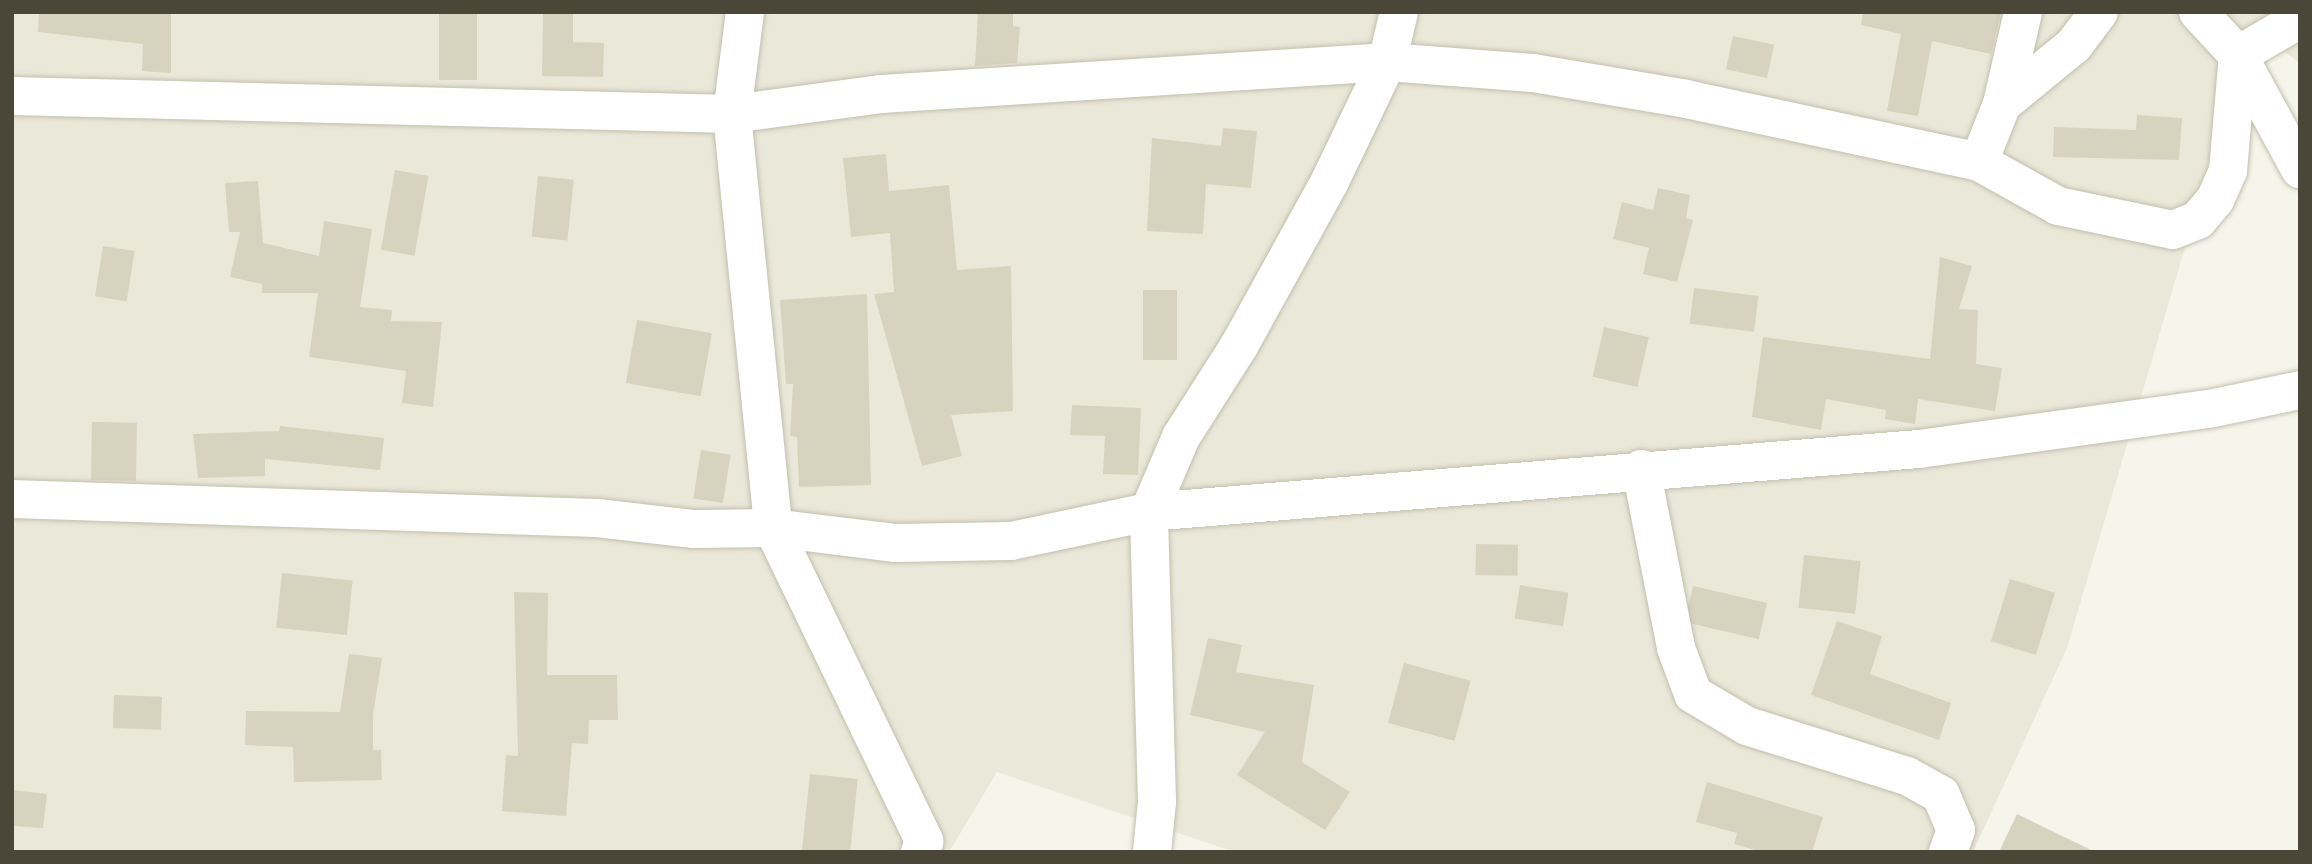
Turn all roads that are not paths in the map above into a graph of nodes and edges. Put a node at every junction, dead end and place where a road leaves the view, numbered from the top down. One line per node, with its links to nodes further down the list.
1 (745, 12): 11 (street)
2 (1399, 12): 8 (street)
3 (2023, 12): 10 (street)
4 (2099, 12): 10 (street)
5 (2197, 12): 7 (street)
6 (2300, 19): 7 (street)
7 (2238, 55): 12 (street); 13 (street)
8 (1387, 62): 11 (street); 12 (street); 17 (street)
9 (12, 96): 11 (street)
10 (2002, 104): 12 (street)
11 (732, 114): 18 (street)
12 (1979, 162)
13 (2300, 169)
14 (2300, 390): 15 (street)
15 (1642, 469): 17 (street); 21 (street)
16 (12, 499): 18 (street)
17 (1149, 512): 18 (street); 20 (street)
18 (773, 528): 19 (street)
19 (932, 848)
20 (1152, 852)
21 (1948, 852)

